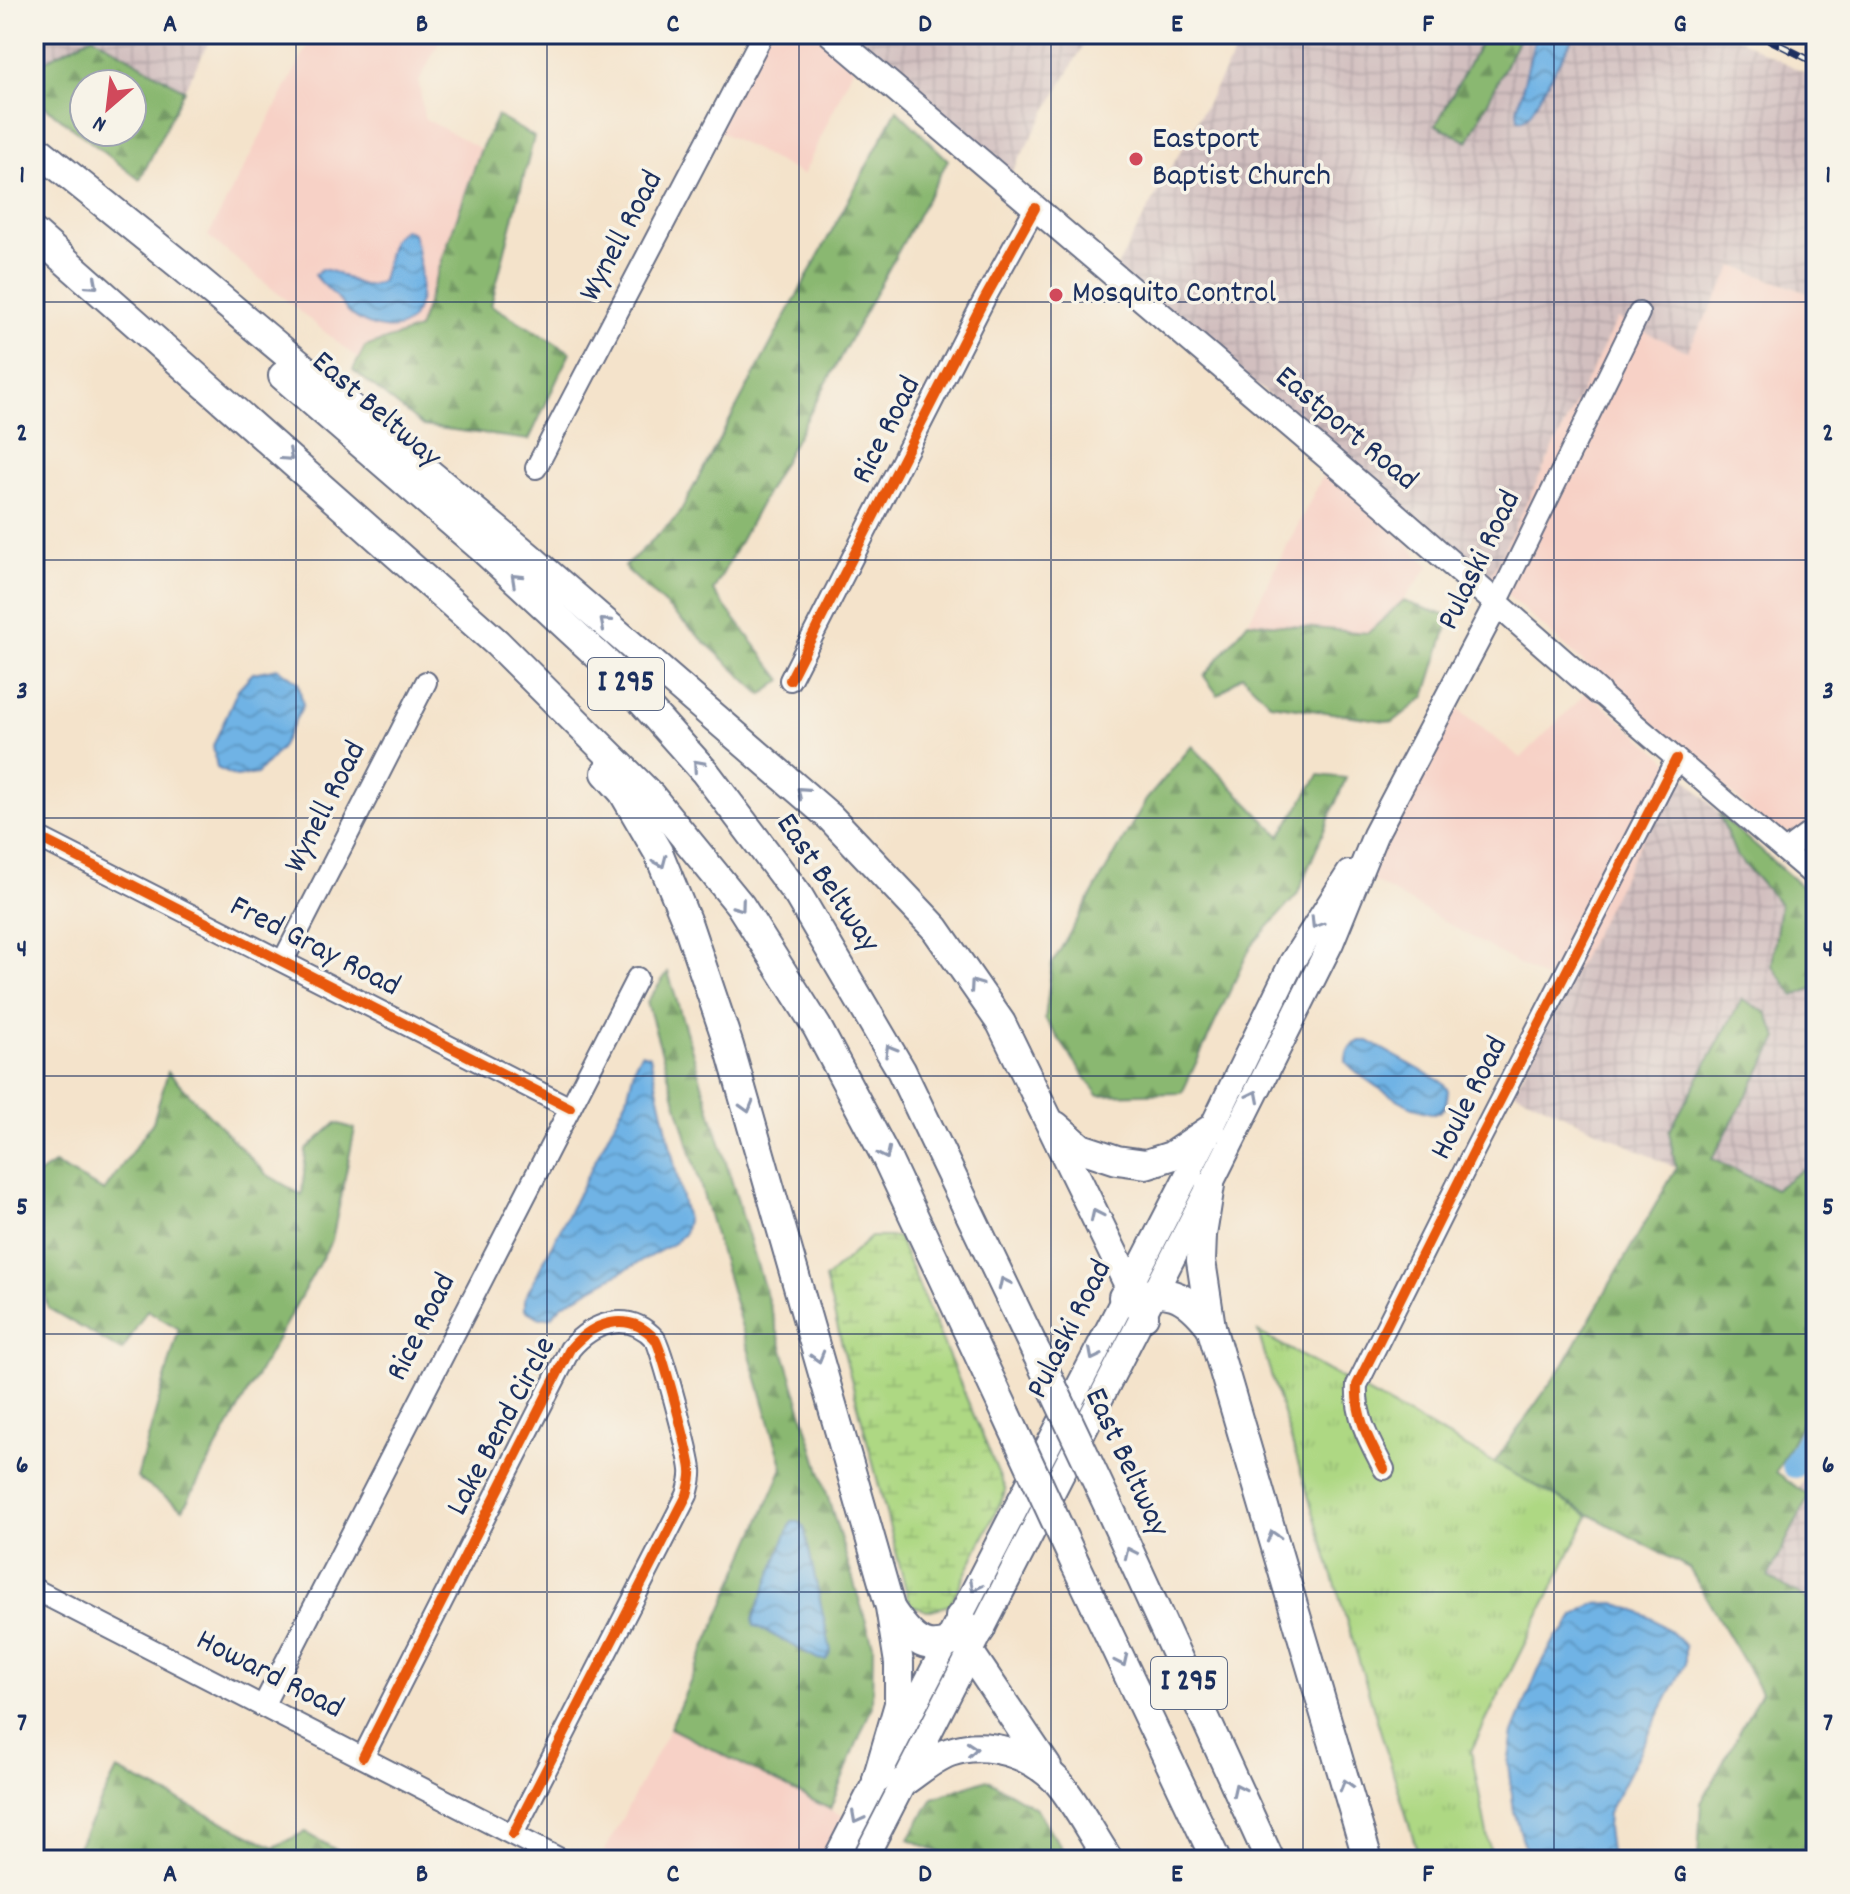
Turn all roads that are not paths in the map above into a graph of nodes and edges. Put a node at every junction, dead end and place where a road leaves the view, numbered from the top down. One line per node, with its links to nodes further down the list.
1 (763, 34): 8 (street, Wynell Road)
2 (831, 34): 5 (main road, Eastport Road)
3 (34, 147): 23 (highway, one-way to 3)
4 (34, 161): 42 (highway, East Beltway / I 295, one-way to 4, bridge)
5 (1035, 208): 9 (main road, Eastport Road); 11 (street, Rice Road)
6 (34, 233): 10 (highway, I 295, one-way to 10)
7 (1639, 313): 9 (street, Pulaski Road)
8 (536, 468)
9 (1497, 603): 13 (main road, Eastport Road); 17 (main road, Pulaski Road)
10 (497, 643): 30 (highway, one-way to 30); 41 (highway, I 295, one-way to 41, bridge)
11 (790, 680)
12 (426, 682): 20 (street, Wynell Road)
13 (1598, 692): 14 (street, Eastport Road)
14 (1676, 759): 18 (street, Eastport Road); 28 (street, Houle Road)
15 (1816, 828): 18 (street)
16 (34, 835): 20 (street, Fred Gray Road)
17 (1375, 835): 24 (main road, Pulaski Road, one-way to 24); 25 (main road, Pulaski Road, one-way to 17)
18 (1785, 851): 19 (street, Eastport Road)
19 (1816, 878)
20 (283, 961): 22 (street, Fred Gray Road)
21 (637, 978): 22 (street, Rice Road)
22 (570, 1108): 32 (street, Rice Road)
23 (1052, 1122): 24 (highway); 26 (highway, one-way to 23)
24 (1211, 1129): 26 (main road, Pulaski Road)
25 (1210, 1185): 26 (main road, Pulaski Road); 27 (highway)
26 (1137, 1297): 27 (highway); 31 (main road, Pulaski Road)
27 (1211, 1327): 43 (highway, one-way to 27)
28 (1384, 1469)
29 (34, 1589): 32 (street, Howard Road)
30 (890, 1607): 31 (highway); 34 (highway)
31 (965, 1635): 34 (main road, Pulaski Road); 35 (highway)
32 (263, 1706): 33 (street, Howard Road)
33 (363, 1757): 36 (street, Howard Road); 36 (street, Lake Bend Circle)
34 (890, 1781): 35 (highway, one-way to 35); 38 (main road, Pulaski Road, one-way to 38); 39 (main road, Pulaski Road)
35 (1058, 1782): 40 (highway)
36 (513, 1834): 37 (street, Howard Road)
37 (562, 1860)
38 (835, 1860)
39 (864, 1860)
40 (1109, 1860)
41 (1216, 1860)
42 (1270, 1860)
43 (1368, 1860)

